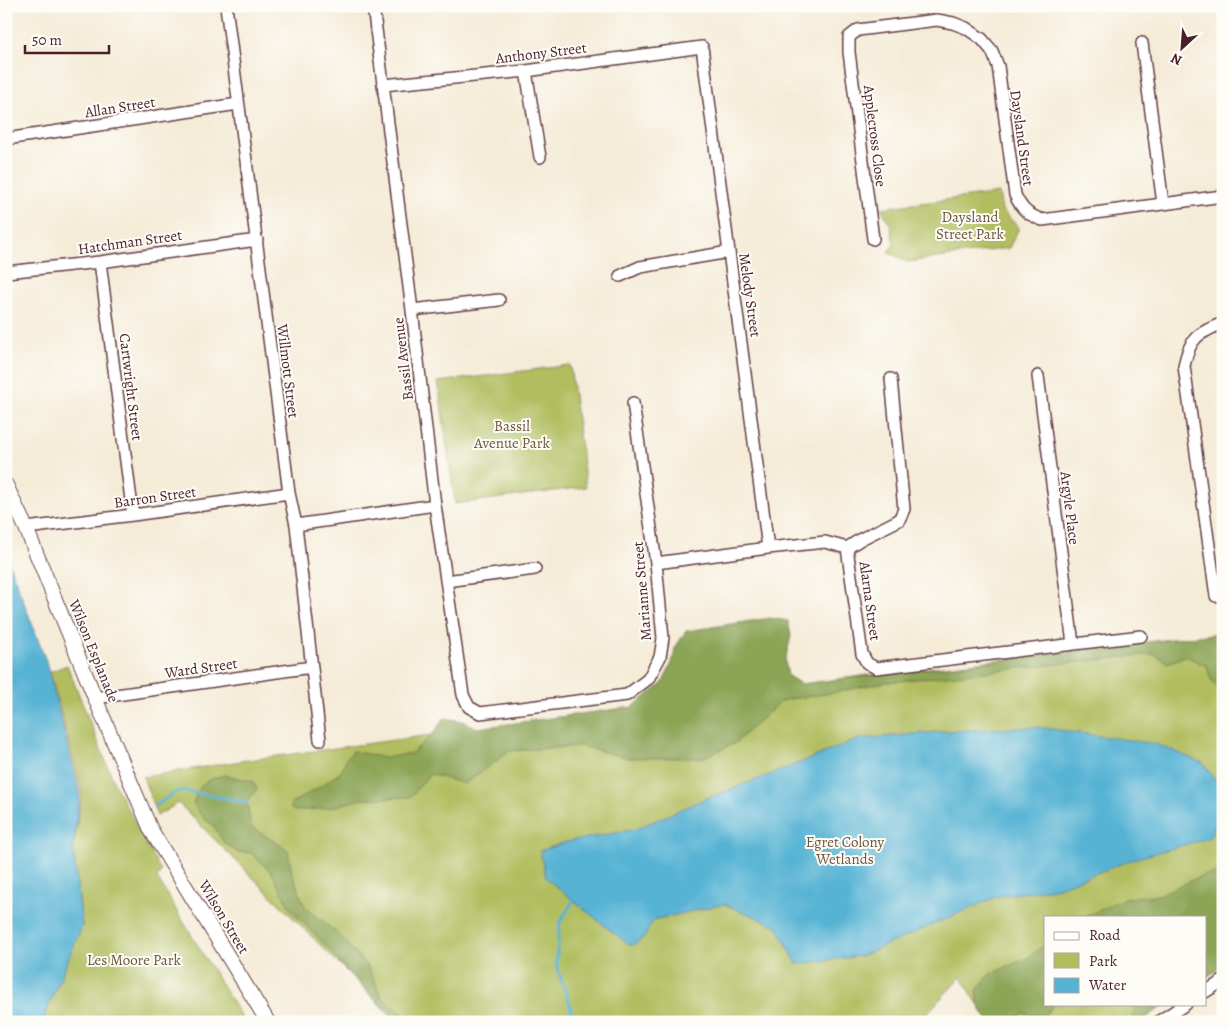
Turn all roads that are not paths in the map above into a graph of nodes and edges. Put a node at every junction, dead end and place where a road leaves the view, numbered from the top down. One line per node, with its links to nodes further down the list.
1 (226, 6): 8 (street, Willmott Street)
2 (373, 6): 7 (street, Bassil Avenue)
3 (849, 37): 12 (street, Daysland Street); 13 (street, Applecross Close)
4 (1142, 42): 12 (street)
5 (702, 47): 6 (street, Anthony Street); 15 (street, Melody Street)
6 (526, 70): 7 (street, Anthony Street); 10 (street)
7 (383, 85): 20 (street, Bassil Avenue)
8 (238, 104): 9 (street, Allan Street); 14 (street, Willmott Street)
9 (6, 139)
10 (540, 158)
11 (1223, 196): 12 (street, Daysland Street)
12 (1164, 204)
13 (873, 239)
14 (257, 240): 16 (street, Hatchman Street); 26 (street, Willmott Street)
15 (729, 252): 18 (street); 31 (street, Melody Street)
16 (100, 262): 17 (street, Hatchman Street); 28 (street, Cartwright Street)
17 (6, 272)
18 (620, 276)
19 (499, 300): 20 (street)
20 (412, 310): 27 (street, Bassil Avenue)
21 (1223, 323): 36 (street)
22 (1038, 376): 38 (street, Argyle Place)
23 (891, 379): 32 (street)
24 (633, 403): 33 (street, Marianne Street)
25 (6, 485): 30 (street, Wilson Esplanade)
26 (289, 493): 28 (street, Barron Street); 29 (street, Willmott Street)
27 (435, 505): 29 (street); 35 (street, Bassil Avenue)
28 (133, 515): 30 (street, Barron Street)
29 (296, 525): 39 (street, Willmott Street)
30 (26, 528): 40 (street, Wilson Esplanade)
31 (768, 548): 32 (street, Alarna Street); 33 (street, Alarna Street)
32 (847, 548): 38 (street, Alarna Street)
33 (656, 563): 41 (street, Marianne Street)
34 (535, 569): 35 (street)
35 (446, 581): 41 (street, Bassil Avenue)
36 (1216, 596)
37 (1141, 636): 38 (street, Alarna Street)
38 (1073, 644)
39 (312, 667): 40 (street, Ward Street); 42 (street, Willmott Street)
40 (95, 698): 43 (street, Wilson Esplanade)
41 (469, 707)
42 (320, 740)
43 (151, 830): 47 (street, Wilson Street)
44 (1223, 981): 45 (street)
45 (1206, 991)
46 (1183, 1006): 48 (street)
47 (268, 1022)
48 (1158, 1022)

